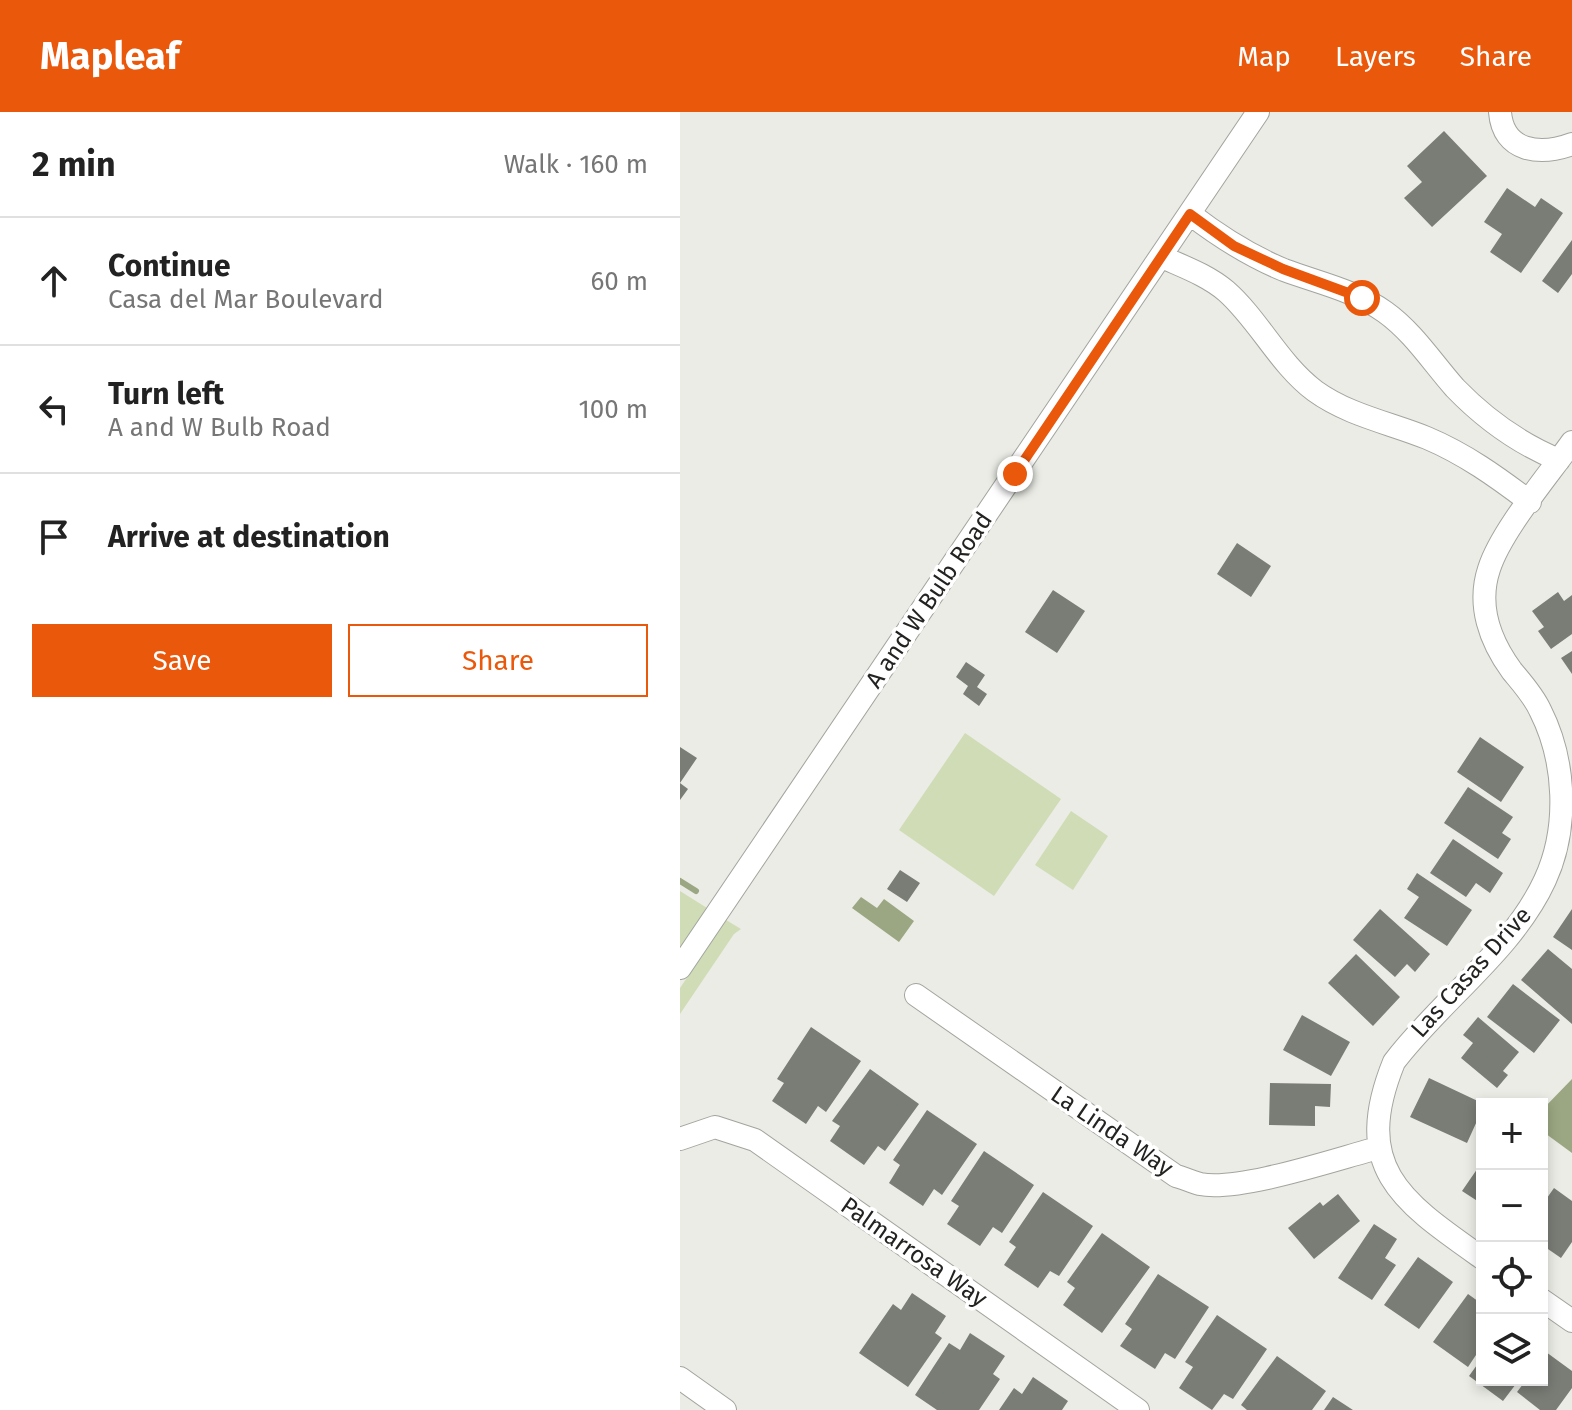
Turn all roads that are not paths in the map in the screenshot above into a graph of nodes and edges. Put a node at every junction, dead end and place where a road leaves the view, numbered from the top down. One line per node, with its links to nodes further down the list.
1 (1258, 112): 4 (street, A and W Bulb Road)
2 (1500, 112): 3 (street)
3 (1572, 144)
4 (1190, 214): 5 (street, A and W Bulb Road); 6 (street)
5 (1162, 257): 7 (street); 8 (street, A and W Bulb Road)
6 (1566, 451): 7 (street, Las Casas Drive)
7 (1530, 502): 11 (street, Las Casas Drive)
8 (680, 968)
9 (916, 995): 11 (street, La Linda Way)
10 (680, 1139): 17 (street, Palmarrosa Way)
11 (1378, 1148): 12 (street, Las Casas Drive)
12 (1476, 1254)
13 (1548, 1304): 14 (street)
14 (1572, 1321)
15 (680, 1378): 16 (street)
16 (725, 1410)
17 (1138, 1410)

